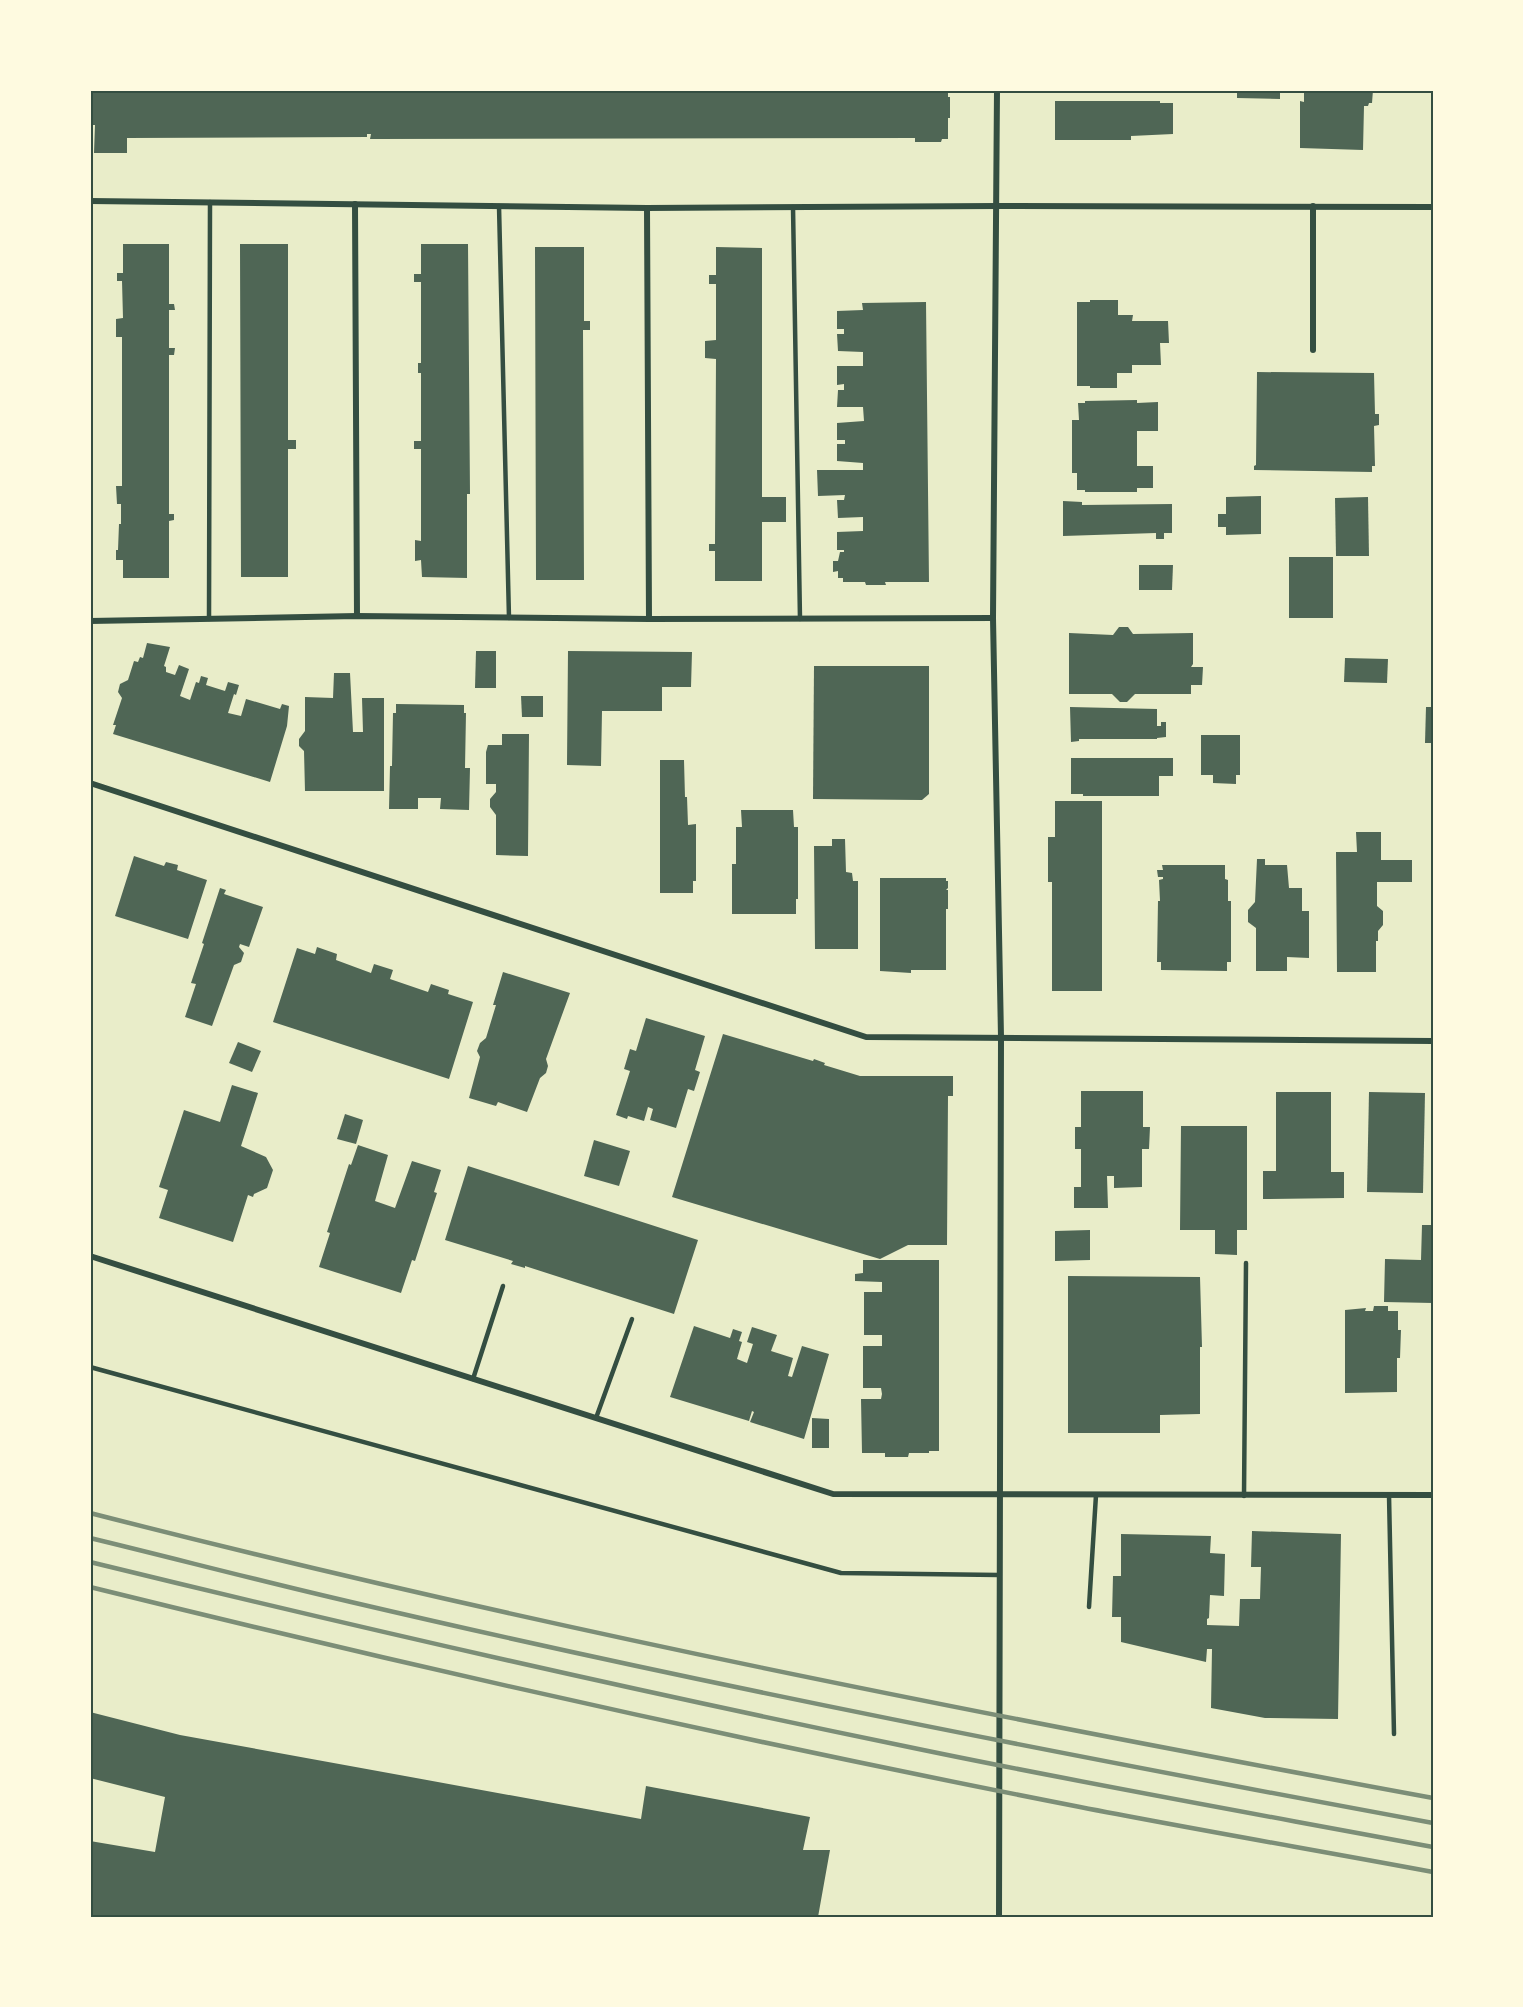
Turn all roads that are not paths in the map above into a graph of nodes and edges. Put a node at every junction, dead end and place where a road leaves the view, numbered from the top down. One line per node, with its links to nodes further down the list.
1 (997, 90): 6 (street)
2 (90, 201): 3 (street)
3 (210, 202): 4 (street); 15 (lane)
4 (355, 204): 5 (street); 12 (street)
5 (500, 206): 10 (street); 13 (lane)
6 (997, 206): 7 (street); 8 (street); 14 (street)
7 (1313, 206): 9 (street); 11 (street)
8 (793, 207): 10 (street); 17 (lane)
9 (1433, 207)
10 (647, 208): 16 (street)
11 (1313, 350)
12 (357, 616): 13 (street); 15 (street)
13 (509, 618): 16 (street)
14 (993, 618): 17 (street); 20 (street)
15 (209, 619): 18 (street)
16 (649, 619): 17 (street)
17 (800, 619)
18 (90, 621)
19 (90, 783): 20 (street)
20 (1001, 1037): 21 (street); 32 (street)
21 (1433, 1041)
22 (90, 1256): 27 (street)
23 (1246, 1263): 33 (lane)
24 (503, 1286): 27 (lane)
25 (632, 1319): 28 (lane)
26 (90, 1367): 34 (lane)
27 (473, 1379): 28 (street)
28 (596, 1418): 32 (street)
29 (1096, 1495): 32 (street); 33 (street); 35 (lane)
30 (1389, 1495): 31 (street); 33 (street); 36 (lane)
31 (1433, 1495)
32 (999, 1496): 34 (street)
33 (1244, 1496)
34 (999, 1575): 37 (street)
35 (1089, 1607)
36 (1394, 1734)
37 (999, 1917)

